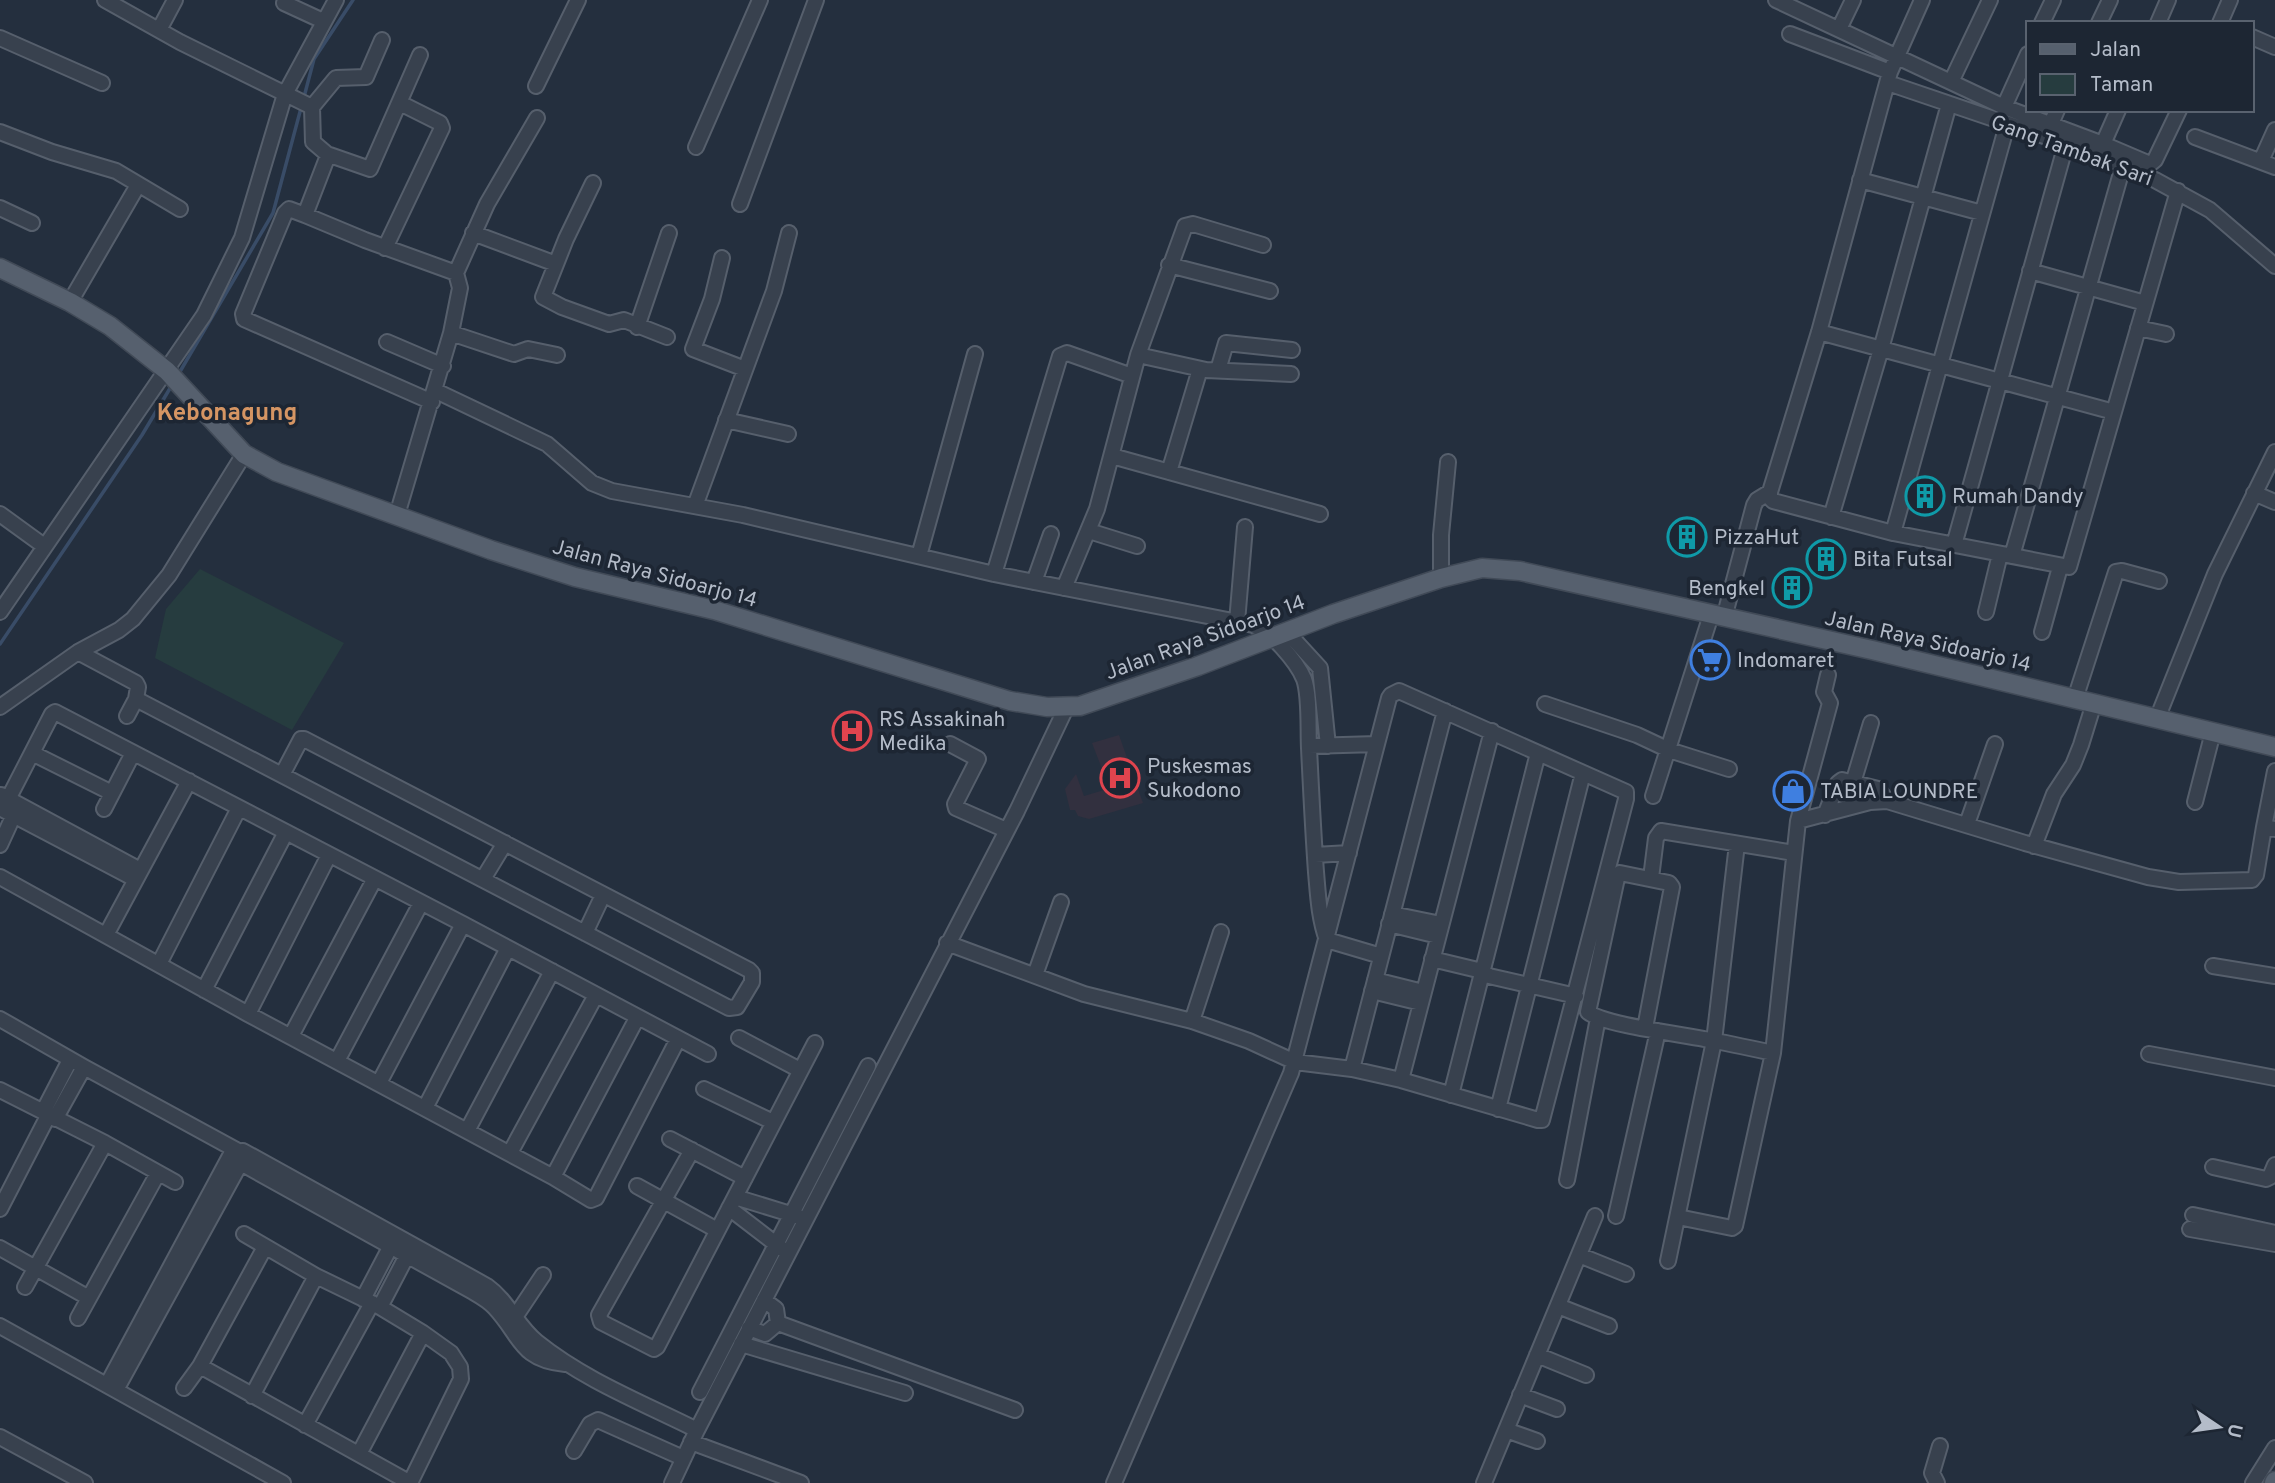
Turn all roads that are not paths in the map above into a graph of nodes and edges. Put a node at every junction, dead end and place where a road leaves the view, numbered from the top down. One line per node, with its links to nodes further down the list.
1 (104, 0): 23 (street)
2 (175, 0): 23 (street)
3 (336, 0): 17 (street)
4 (578, 0): 35 (street)
5 (760, 0): 52 (street)
6 (816, 0): 62 (street)
7 (1776, 0): 16 (street)
8 (1853, 0): 22 (street)
9 (1922, 0): 30 (street)
10 (1990, 0): 33 (street)
11 (2053, 0): 18 (street)
12 (2110, 0): 19 (street)
13 (2168, 0): 20 (street)
14 (2230, 0): 21 (street)
15 (284, 3): 17 (street)
16 (1795, 4): 22 (street)
17 (323, 21): 36 (street)
18 (2043, 21)
19 (2100, 21)
20 (2159, 21)
21 (2222, 21)
22 (1839, 29): 30 (street)
23 (159, 30): 36 (street)
24 (1790, 34): 32 (street, Gang Tambak Sari)
25 (0, 38): 34 (street)
26 (2254, 38): 28 (street)
27 (382, 40): 39 (street)
28 (2275, 47)
29 (420, 55): 37 (street)
30 (1897, 56): 32 (street); 33 (street)
31 (2026, 58): 40 (street)
32 (1889, 78): 38 (street, Gang Tambak Sari); 57 (street)
33 (1951, 82): 40 (street)
34 (102, 83)
35 (536, 86)
36 (288, 95): 39 (street); 101 (street)
37 (400, 103): 53 (street); 72 (street)
38 (1949, 104): 46 (street, Gang Tambak Sari); 61 (street)
39 (308, 105): 53 (street)
40 (2004, 107): 45 (street)
41 (2056, 112): 45 (street)
42 (2118, 112): 51 (street)
43 (2178, 112): 51 (street)
44 (537, 118): 68 (street)
45 (2051, 124): 51 (street)
46 (2007, 125): 50 (street, Gang Tambak Sari); 65 (street)
47 (2275, 130): 54 (street)
48 (0, 132): 59 (street)
49 (2196, 137): 54 (street)
50 (2066, 144): 55 (street, Gang Tambak Sari); 78 (street)
51 (2103, 144)
52 (696, 147)
53 (327, 154): 66 (street)
54 (2261, 161): 56 (street)
55 (2123, 166): 60 (street, Gang Tambak Sari); 80 (street)
56 (2275, 167)
57 (1860, 180): 61 (street); 86 (street)
58 (593, 183): 74 (street)
59 (138, 185): 64 (street); 82 (street)
60 (2178, 191): 76 (street, Gang Tambak Sari); 83 (street)
61 (1923, 195): 65 (street); 91 (street)
62 (740, 204)
63 (0, 208): 67 (street)
64 (180, 209)
65 (1982, 213): 96 (street)
66 (305, 215): 72 (street); 105 (street)
67 (32, 223)
68 (473, 233): 74 (street); 79 (street)
69 (669, 233): 84 (street)
70 (789, 233): 98 (street)
71 (1263, 244): 75 (street)
72 (385, 248): 79 (street)
73 (722, 258): 98 (street)
74 (556, 264): 84 (street)
75 (1169, 265): 81 (street); 95 (street)
76 (2275, 266)
77 (0, 268): 82 (main road, Jalan Raya Sidoarjo 14)
78 (2030, 271): 80 (street); 104 (street)
79 (456, 273): 87 (street)
80 (2089, 287): 83 (street); 106 (street)
81 (1270, 291)
82 (70, 302): 101 (main road, Jalan Raya Sidoarjo 14)
83 (2145, 303): 85 (street)
84 (637, 327): 89 (street)
85 (2138, 328): 88 (street); 107 (street)
86 (1819, 332): 91 (street); 115 (street)
87 (451, 333): 94 (street); 97 (street)
88 (2166, 334)
89 (667, 337)
90 (387, 342): 97 (street)
91 (1881, 349): 96 (street); 122 (street)
92 (1292, 350): 100 (street)
93 (975, 354): 131 (street)
94 (557, 355)
95 (1138, 355): 99 (street); 103 (street)
96 (1941, 364): 104 (street); 125 (street)
97 (443, 366): 105 (street)
98 (745, 369): 108 (street)
99 (1200, 369): 100 (street); 114 (street)
100 (1218, 370): 102 (street)
101 (169, 374): 111 (main road, Jalan Raya Sidoarjo 14); 128 (street)
102 (1291, 374)
103 (1132, 376): 112 (street); 133 (street)
104 (2000, 381): 106 (street); 127 (street)
105 (434, 397): 118 (street); 121 (street)
106 (2055, 398): 107 (street); 130 (street)
107 (2114, 412): 132 (street)
108 (726, 420): 109 (street); 118 (street)
109 (788, 434)
110 (2275, 452): 116 (street)
111 (244, 454): 121 (main road, Jalan Raya Sidoarjo 14); 144 (street)
112 (1112, 456): 114 (street); 124 (street)
113 (1448, 462): 134 (street)
114 (1169, 472): 120 (street)
115 (1770, 492): 122 (street); 140 (street)
116 (2254, 492): 117 (street); 156 (street)
117 (2275, 502)
118 (695, 506): 131 (street)
119 (0, 514): 128 (street)
120 (1320, 514)
121 (397, 515): 153 (main road, Jalan Raya Sidoarjo 14)
122 (1831, 517): 125 (street)
123 (1245, 527): 141 (street)
124 (1089, 531): 129 (street); 137 (street)
125 (1893, 533): 127 (street)
126 (1051, 534): 136 (street)
127 (1954, 545): 130 (street)
128 (44, 546): 138 (street)
129 (1137, 546)
130 (2006, 555): 132 (street); 139 (street)
131 (919, 556): 133 (street)
132 (2060, 567): 142 (street)
133 (994, 574): 136 (street)
134 (1441, 578): 140 (main road, Jalan Raya Sidoarjo 14); 143 (main road, Jalan Raya Sidoarjo 14)
135 (2159, 580): 149 (street)
136 (1034, 582): 137 (street)
137 (1064, 588): 141 (street)
138 (0, 612)
139 (1986, 612)
140 (1717, 617): 149 (main road, Jalan Raya Sidoarjo 14); 168 (street)
141 (1237, 622): 143 (street)
142 (2042, 632)
143 (1280, 635): 145 (street); 147 (street); 153 (main road, Jalan Raya Sidoarjo 14)
144 (78, 652): 148 (street); 152 (street)
145 (1320, 668): 147 (street); 159 (street)
146 (1828, 676): 186 (street)
147 (1304, 678): 158 (street)
148 (136, 699): 155 (street); 175 (street)
149 (2075, 699): 150 (main road, Jalan Raya Sidoarjo 14)
150 (2094, 703): 156 (main road, Jalan Raya Sidoarjo 14); 194 (street)
151 (1545, 704): 168 (street)
152 (0, 707)
153 (1066, 708): 189 (street)
154 (1445, 711): 160 (street); 163 (street); 207 (street)
155 (127, 716)
156 (2157, 719): 161 (main road, Jalan Raya Sidoarjo 14)
157 (1871, 723): 177 (street)
158 (1309, 724): 159 (street); 165 (street)
159 (1326, 724): 166 (street)
160 (1492, 731): 171 (street); 209 (street)
161 (2213, 732): 167 (main road, Jalan Raya Sidoarjo 14); 181 (street)
162 (950, 744): 189 (street)
163 (1377, 744): 166 (street); 195 (street)
164 (1994, 744): 187 (street)
165 (1309, 746): 166 (street); 198 (street)
166 (1328, 746)
167 (2275, 747)
168 (1669, 750): 172 (street); 179 (street)
169 (32, 753): 170 (street); 178 (street); 182 (street)
170 (133, 753): 176 (street); 178 (street)
171 (1538, 753): 174 (street); 222 (street)
172 (1729, 769)
173 (2275, 771): 188 (street)
174 (1583, 773): 224 (street); 228 (street)
175 (282, 775): 191 (street); 202 (street)
176 (189, 781): 183 (street); 199 (street)
177 (1853, 783): 180 (street); 185 (street)
178 (113, 793): 184 (street)
179 (1653, 796)
180 (1887, 801): 185 (street); 187 (street)
181 (2195, 802)
182 (7, 805): 193 (street); 199 (street)
183 (239, 808): 190 (street); 217 (street)
184 (104, 809)
185 (1825, 815): 186 (street)
186 (1798, 821): 196 (street)
187 (1967, 824): 194 (street)
188 (2269, 828): 194 (street)
189 (1006, 830): 214 (street)
190 (286, 832): 197 (street); 226 (street)
191 (505, 843): 202 (street); 204 (street)
192 (1737, 844): 196 (street); 201 (street); 239 (street)
193 (0, 845)
194 (2034, 846)
195 (1349, 853): 198 (street); 213 (street)
196 (1794, 853): 241 (street)
197 (329, 855): 203 (street); 230 (street)
198 (1315, 855): 213 (street)
199 (138, 875): 212 (street)
200 (0, 877): 212 (street)
201 (1651, 878): 233 (street); 235 (street)
202 (484, 879): 211 (street)
203 (374, 880): 206 (street); 236 (street)
204 (603, 895): 211 (street); 211 (street)
205 (1061, 902): 221 (street)
206 (421, 903): 208 (street); 245 (street)
207 (1391, 919): 209 (street); 216 (street)
208 (463, 924): 215 (street); 253 (street)
209 (1439, 930): 218 (street)
210 (1221, 932): 234 (street)
211 (585, 933)
212 (106, 935): 217 (street)
213 (1326, 935): 216 (street); 246 (street)
214 (947, 943): 221 (street); 283 (street)
215 (509, 948): 220 (street); 257 (street)
216 (1382, 951): 225 (street)
217 (159, 964): 226 (street)
218 (1431, 964): 222 (street); 229 (street)
219 (2213, 966): 223 (street)
220 (552, 971): 227 (street); 261 (street)
221 (1035, 975): 234 (street)
222 (1484, 975): 224 (street); 256 (street)
223 (2275, 976)
224 (1529, 985): 228 (street); 258 (street)
225 (1374, 986): 229 (street); 249 (street)
226 (204, 990): 230 (street)
227 (596, 995): 232 (street); 266 (street)
228 (1576, 996): 258 (street)
229 (1422, 998): 252 (street)
230 (248, 1014): 236 (street)
231 (0, 1018): 244 (street)
232 (636, 1018): 238 (street); 271 (street)
233 (1598, 1018): 235 (street); 273 (street)
234 (1192, 1021): 246 (street)
235 (1652, 1029): 239 (street); 281 (street)
236 (291, 1035): 245 (street)
237 (738, 1038): 250 (street)
238 (678, 1039): 242 (street); 271 (street)
239 (1708, 1040): 241 (street); 282 (street)
240 (815, 1043): 250 (street)
241 (1773, 1053): 282 (street)
242 (708, 1054)
243 (2149, 1054): 251 (street)
244 (70, 1060): 248 (street); 259 (street)
245 (337, 1061): 253 (street)
246 (1295, 1062): 249 (street); 341 (street)
247 (867, 1066): 279 (street)
248 (84, 1068): 259 (street); 265 (street)
249 (1352, 1069): 252 (street)
250 (800, 1070): 260 (street)
251 (2275, 1078)
252 (1401, 1080): 256 (street)
253 (379, 1083): 257 (street)
254 (705, 1089): 260 (street)
255 (0, 1090): 259 (street)
256 (1451, 1095): 258 (street)
257 (425, 1108): 261 (street)
258 (1498, 1109)
259 (49, 1116): 263 (street); 278 (street)
260 (773, 1122): 272 (street)
261 (467, 1131): 266 (street)
262 (670, 1139): 264 (street)
263 (105, 1143): 270 (street); 297 (street)
264 (692, 1150): 272 (street); 276 (street)
265 (238, 1151): 267 (street); 284 (street); 288 (street)
266 (510, 1153): 271 (street)
267 (239, 1166): 284 (street); 288 (street)
268 (2275, 1166): 269 (street)
269 (2213, 1167)
270 (158, 1173): 274 (street); 302 (street)
271 (553, 1177)
272 (745, 1178): 277 (street)
273 (1567, 1180)
274 (175, 1182)
275 (637, 1186): 276 (street)
276 (663, 1201): 285 (street); 285 (street)
277 (732, 1203): 279 (street); 285 (street); 289 (street)
278 (0, 1209)
279 (790, 1214): 283 (street); 289 (street)
280 (1595, 1216): 295 (street)
281 (1616, 1216)
282 (1678, 1217): 296 (street)
283 (806, 1218): 294 (street)
284 (201, 1224): 319 (street)
285 (717, 1230)
286 (2275, 1233): 290 (street)
287 (244, 1234): 291 (street)
288 (394, 1241): 293 (street); 304 (street)
289 (775, 1243): 294 (street); 321 (street)
290 (2275, 1244)
291 (265, 1247): 300 (street); 317 (street)
292 (0, 1248): 297 (street)
293 (410, 1250): 304 (street); 305 (street)
294 (788, 1253): 303 (street)
295 (1579, 1255): 298 (street); 306 (street)
296 (1668, 1261)
297 (36, 1268): 301 (street); 302 (street)
298 (1626, 1274)
299 (543, 1275): 307 (street)
300 (316, 1276): 304 (street); 324 (street)
301 (25, 1287)
302 (89, 1298): 308 (street)
303 (764, 1300): 309 (street); 312 (street)
304 (371, 1303): 313 (street); 327 (street)
305 (499, 1304): 307 (street); 316 (street)
306 (1558, 1306): 311 (street); 315 (street)
307 (515, 1317): 316 (street)
308 (78, 1318)
309 (778, 1323): 312 (street); 326 (street)
310 (0, 1326): 319 (street)
311 (1609, 1326)
312 (749, 1328): 314 (street)
313 (423, 1333): 335 (street); 335 (street)
314 (741, 1344): 322 (street); 329 (street)
315 (1537, 1355): 318 (street); 323 (street)
316 (565, 1364): 329 (street)
317 (200, 1366): 320 (street); 324 (street)
318 (1586, 1375)
319 (112, 1387): 338 (street)
320 (184, 1388)
321 (700, 1392)
322 (905, 1393)
323 (1520, 1395): 325 (street); 328 (street)
324 (252, 1396): 327 (street)
325 (1557, 1409)
326 (1016, 1410)
327 (305, 1425): 335 (street)
328 (1506, 1430): 331 (street); 342 (street)
329 (694, 1436): 336 (street); 340 (street)
330 (0, 1437): 337 (street)
331 (1536, 1441)
332 (1940, 1446): 343 (street)
333 (2275, 1448): 344 (street)
334 (574, 1451): 336 (street)
335 (359, 1454)
336 (683, 1458): 339 (street)
337 (85, 1483)
338 (283, 1483)
339 (673, 1483)
340 (801, 1483)
341 (1114, 1483)
342 (1484, 1483)
343 (1937, 1483)
344 (2253, 1483)

